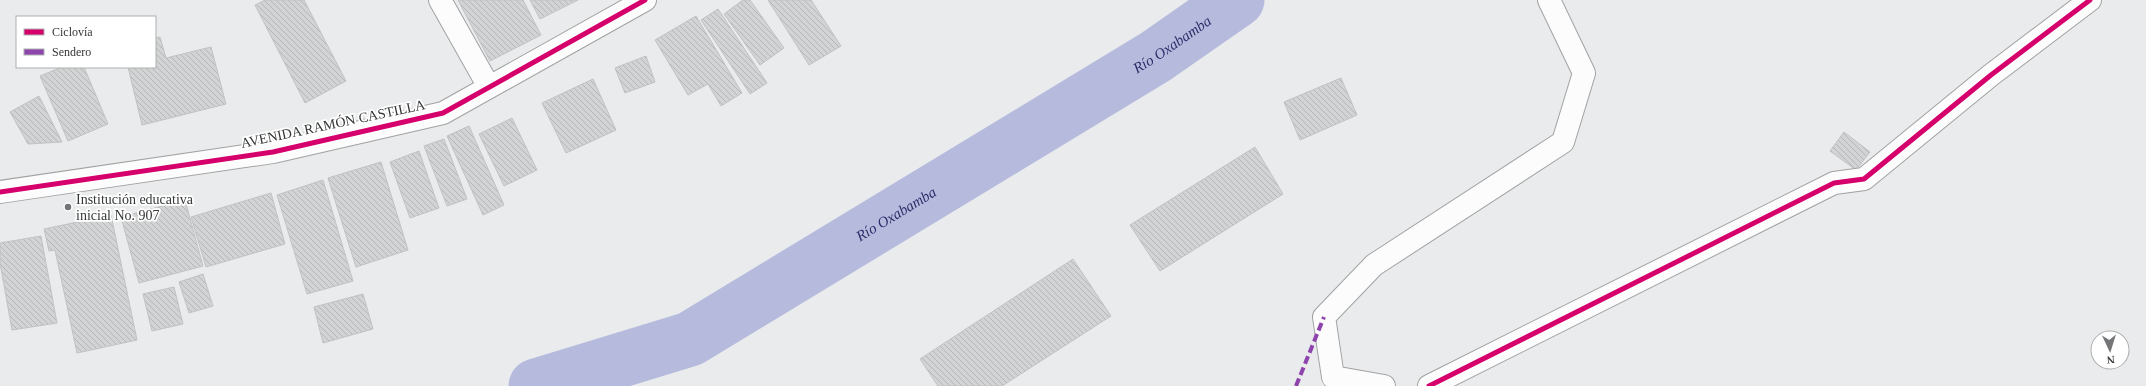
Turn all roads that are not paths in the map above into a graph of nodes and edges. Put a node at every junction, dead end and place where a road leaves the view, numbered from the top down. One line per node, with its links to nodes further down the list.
1 (440, 0): 5 (street)
2 (645, 0): 5 (street, AVENIDA RAMÓN CASTILLA)
3 (1549, 0): 7 (street)
4 (2090, 0): 8 (street)
5 (489, 87): 6 (street, AVENIDA RAMÓN CASTILLA)
6 (0, 192)
7 (1384, 386)
8 (1429, 386)

